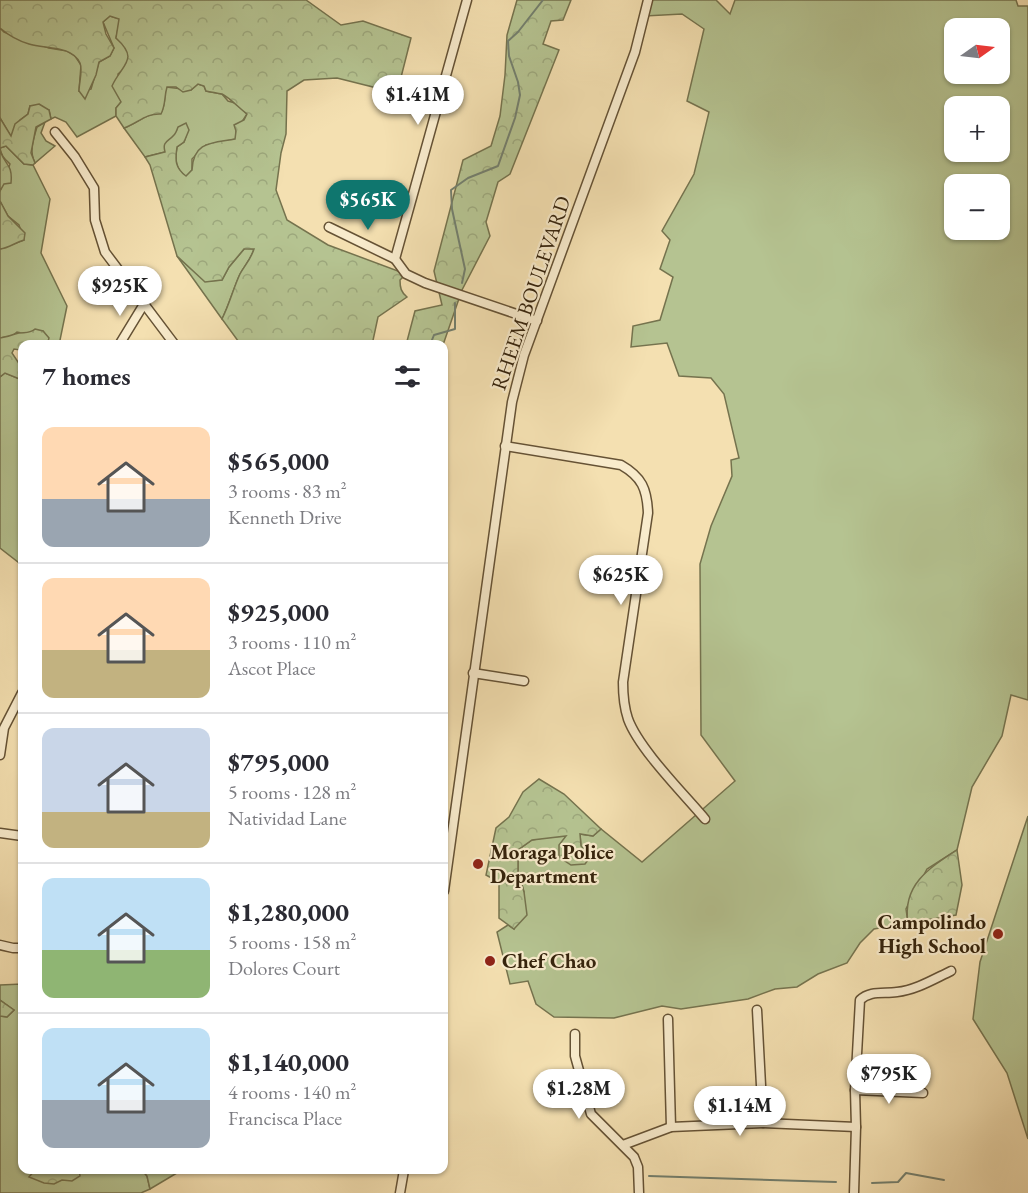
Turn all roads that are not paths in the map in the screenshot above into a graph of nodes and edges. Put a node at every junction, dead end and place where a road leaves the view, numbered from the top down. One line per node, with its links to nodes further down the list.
1 (648, 0): 7 (street, RHEEM BOULEVARD)
2 (463, 1): 5 (street)
3 (55, 132): 6 (street)
4 (329, 227): 5 (street)
5 (395, 259): 7 (street)
6 (144, 304): 8 (street); 9 (street)
7 (537, 321): 10 (street, RHEEM BOULEVARD)
8 (122, 340)
9 (171, 340)
10 (505, 446): 11 (street, RHEEM BOULEVARD); 15 (street)
11 (473, 674): 12 (street); 18 (street, RHEEM BOULEVARD)
12 (524, 681)
13 (18, 701): 14 (street)
14 (0, 754)
15 (705, 819)
16 (0, 833): 17 (street)
17 (18, 835)
18 (448, 861)
19 (0, 945): 20 (street)
20 (18, 948)
21 (951, 970): 25 (street)
22 (757, 1010): 27 (street)
23 (668, 1019): 28 (street)
24 (574, 1034): 30 (street)
25 (855, 1090): 26 (street); 29 (street)
26 (923, 1093)
27 (763, 1123): 28 (street); 29 (street)
28 (671, 1127): 30 (street)
29 (856, 1127): 34 (street)
30 (623, 1145): 33 (street)
31 (403, 1174): 32 (street)
32 (400, 1193)
33 (639, 1193)
34 (854, 1193)

